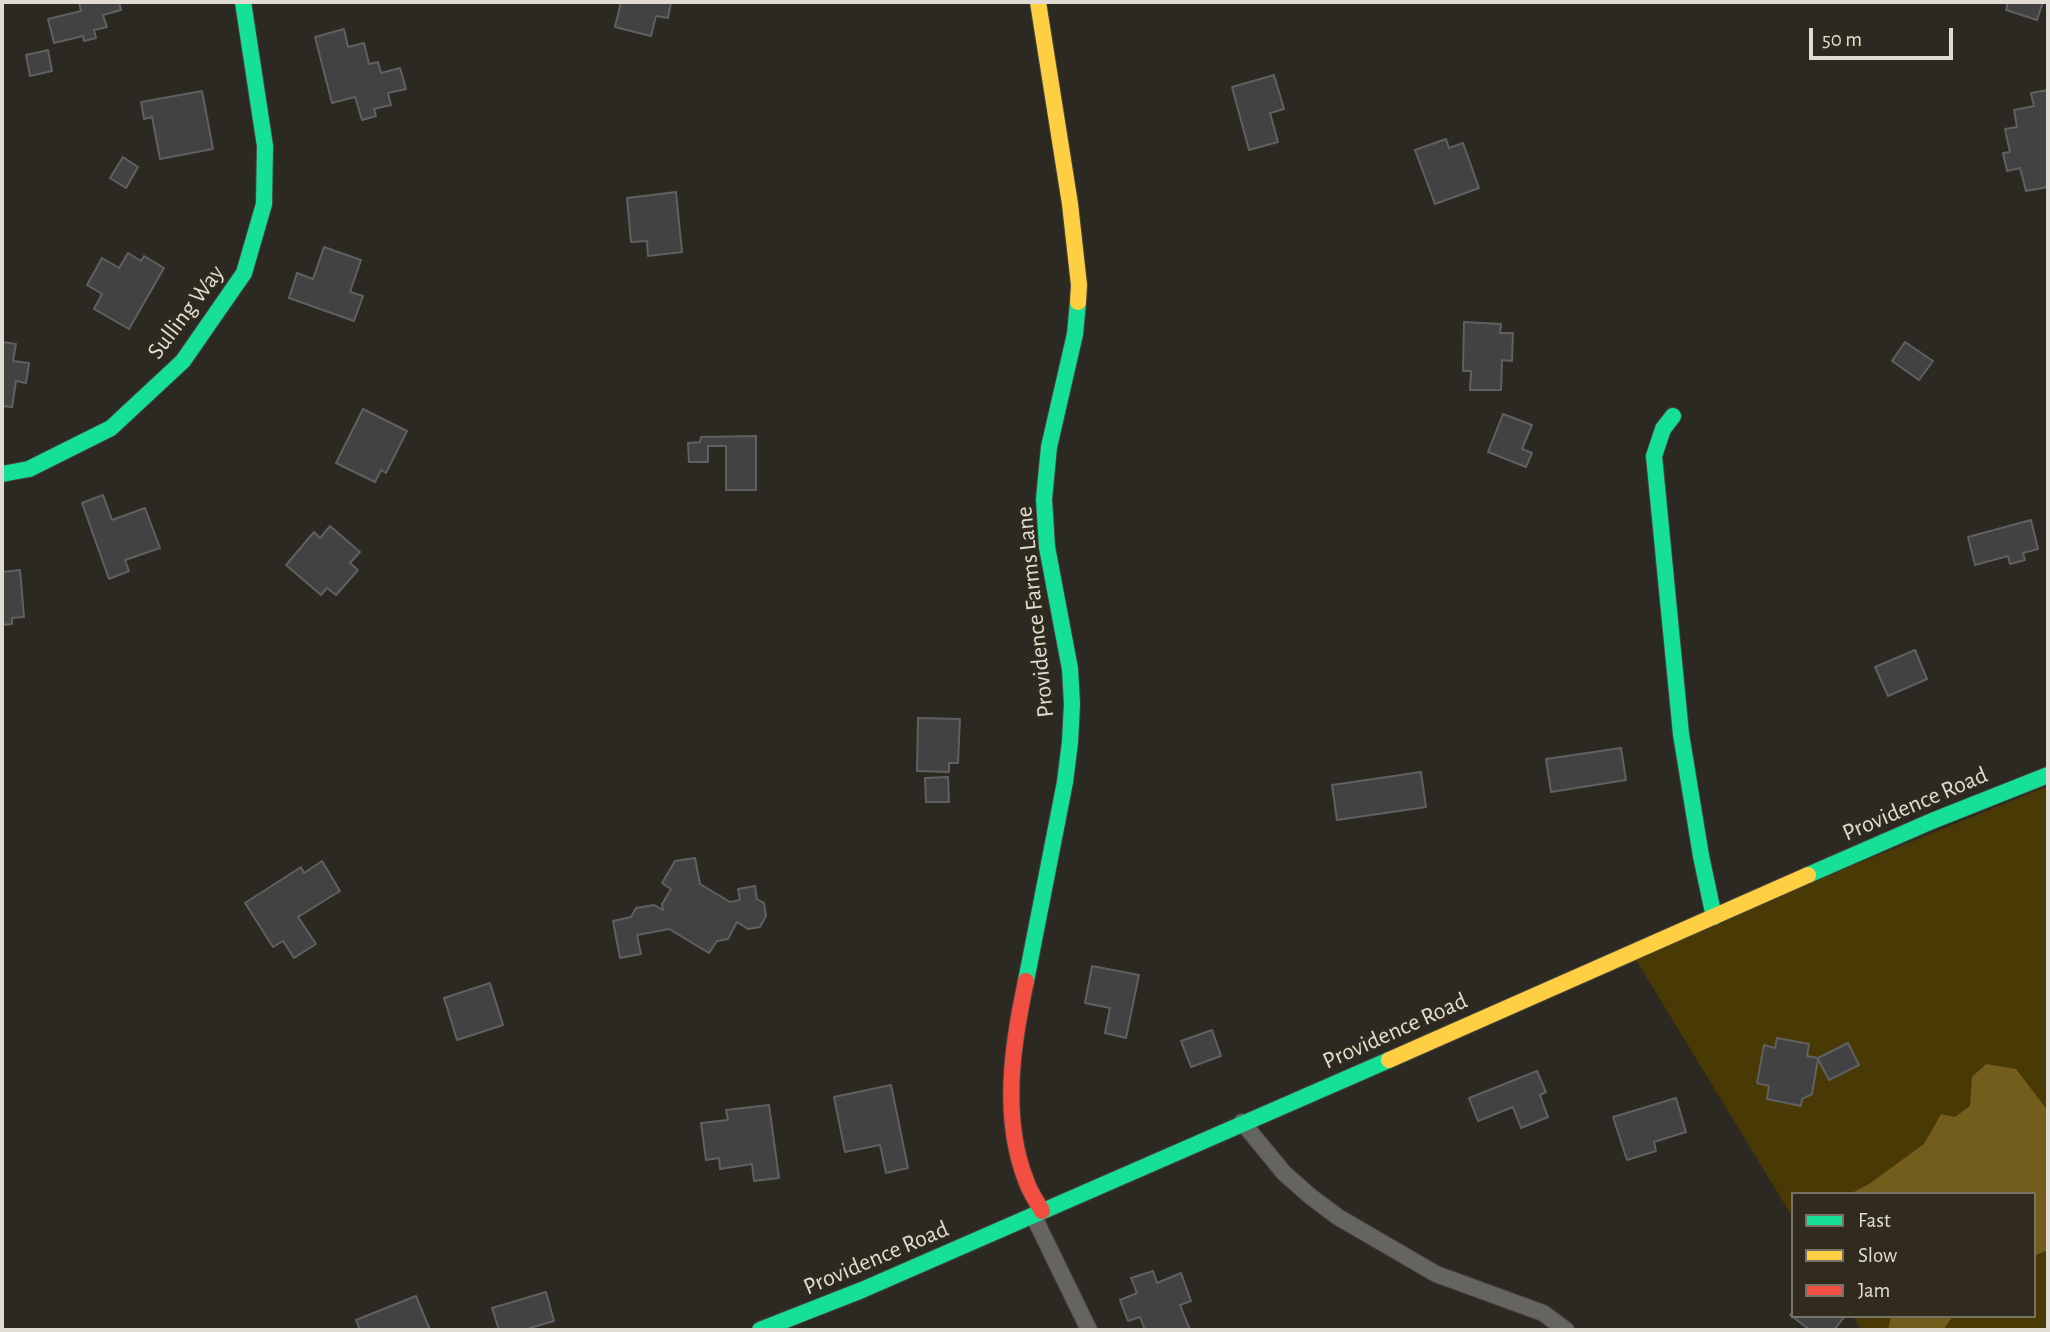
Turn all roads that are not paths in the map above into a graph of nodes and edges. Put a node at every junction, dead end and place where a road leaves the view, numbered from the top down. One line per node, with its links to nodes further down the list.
1 (243, 2): 4 (street, Sulling Way)
2 (1038, 2): 8 (street, Providence Farms Lane)
3 (1673, 416): 6 (street)
4 (2, 474)
5 (2048, 775): 6 (street, Providence Road)
6 (1714, 917): 7 (street, Providence Road)
7 (1242, 1122): 8 (street, Providence Road); 11 (street)
8 (1038, 1213): 9 (street, Providence Road); 10 (street)
9 (760, 1330)
10 (1089, 1330)
11 (1566, 1330)

